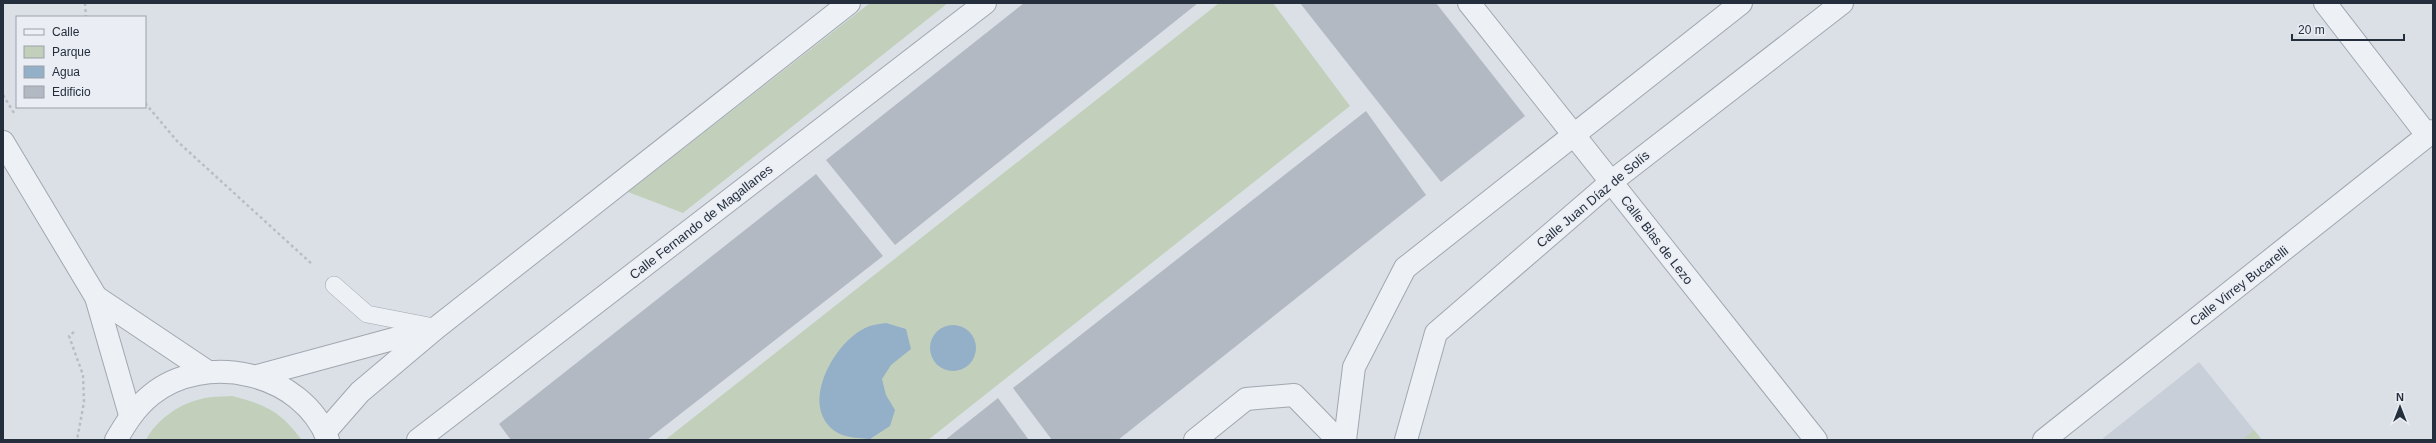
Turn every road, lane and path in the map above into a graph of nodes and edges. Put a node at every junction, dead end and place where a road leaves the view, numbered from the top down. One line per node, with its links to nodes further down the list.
1 (85, 3): 8 (path)
2 (849, 3): 16 (street)
3 (985, 3): 22 (street, Calle Fernando de Magallanes)
4 (1469, 3): 11 (street, Calle Blas de Lezo)
5 (1741, 3): 11 (street)
6 (1842, 3): 13 (street, Calle Juan Díaz de Solís)
7 (2325, 3): 10 (street)
8 (86, 16)
9 (146, 104): 14 (path)
10 (2430, 133): 28 (street, Calle Virrey Bucarelli)
11 (1574, 135): 13 (street, Calle Blas de Lezo); 25 (street)
12 (3, 142): 15 (street)
13 (1611, 182): 26 (street, Calle Juan Díaz de Solís); 27 (street, Calle Blas de Lezo)
14 (334, 284): 16 (lane)
15 (96, 297): 17 (street); 19 (street)
16 (436, 328): 18 (street); 20 (street)
17 (208, 372): 18 (street); 19 (street)
18 (257, 376): 20 (street)
19 (130, 416): 21 (street)
20 (326, 436)
21 (116, 440)
22 (418, 440)
23 (1194, 440): 24 (street)
24 (1338, 440)
25 (1345, 440)
26 (1406, 440)
27 (1816, 440)
28 (2044, 440)

